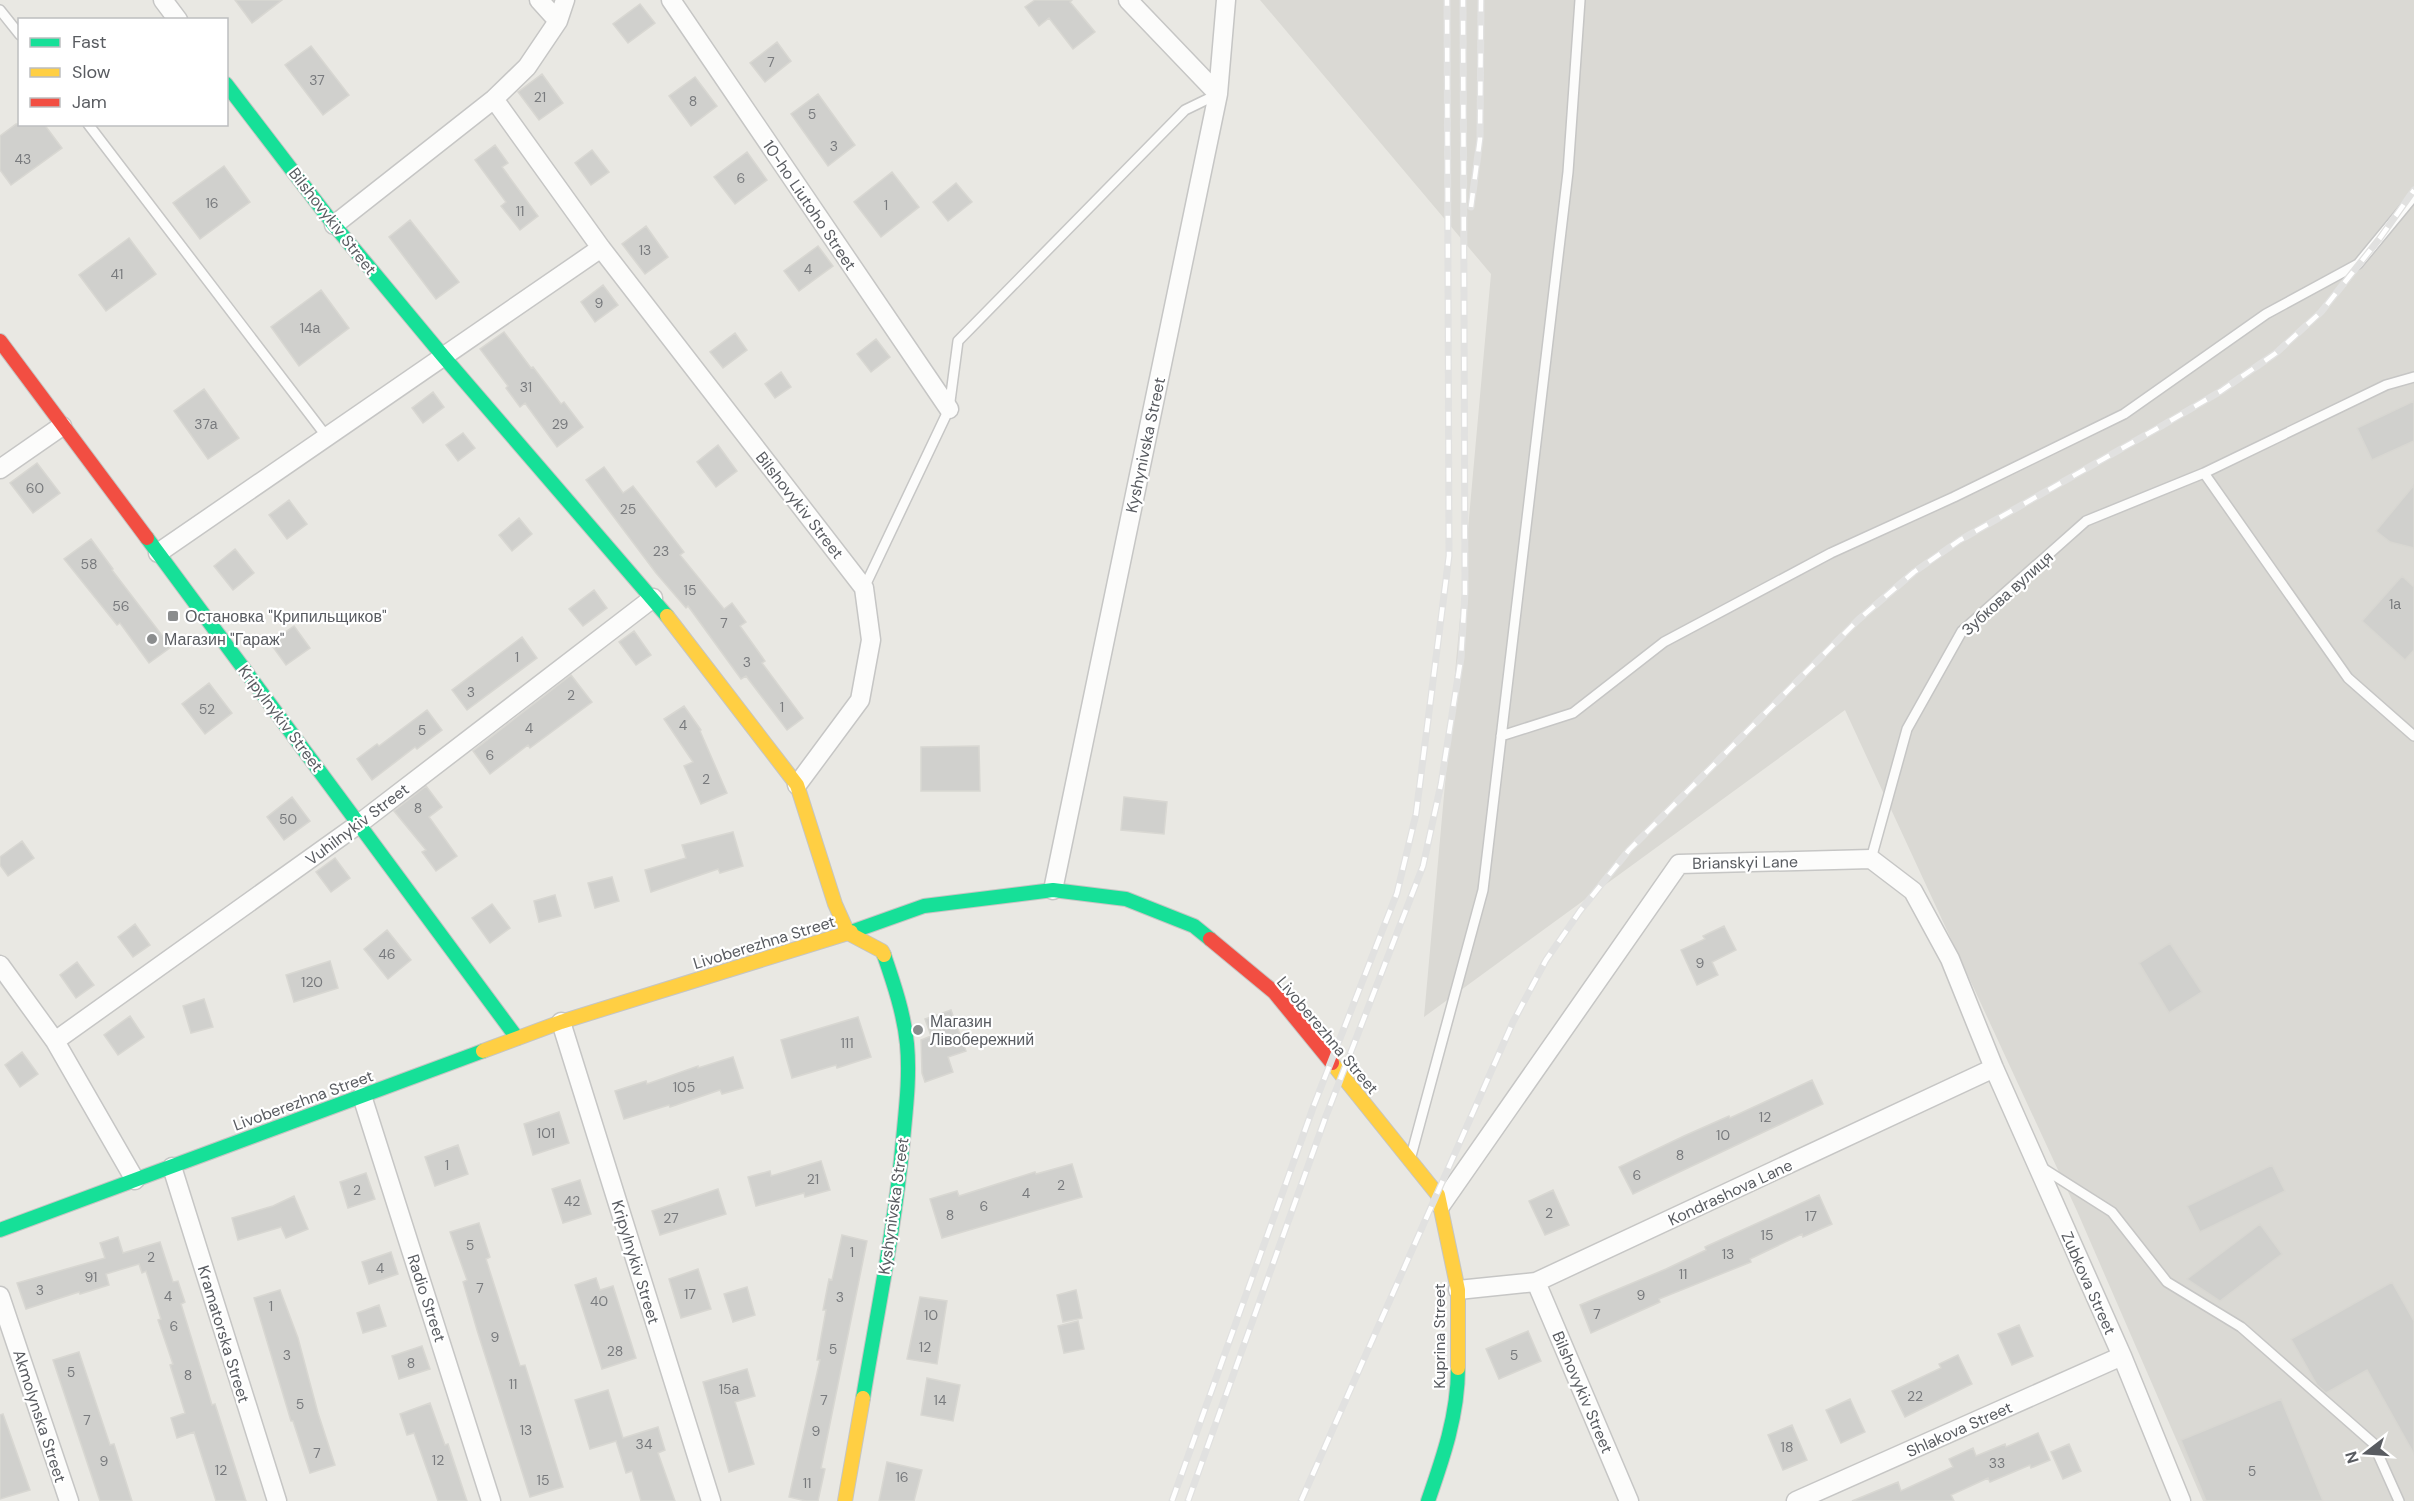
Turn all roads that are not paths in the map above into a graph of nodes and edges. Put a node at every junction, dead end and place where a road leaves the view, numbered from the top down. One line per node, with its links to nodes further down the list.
1 (163, 0): 9 (street)
2 (539, 0): 10 (street)
3 (565, 0): 10 (street)
4 (671, 0): 22 (street, 10-ho Liutoho Street)
5 (1128, 0): 13 (street)
6 (1226, 0): 13 (street, Kyshynivska Street)
7 (1580, 0): 30 (lane)
8 (0, 10): 11 (lane)
9 (176, 18)
10 (558, 21): 14 (street)
11 (18, 32)
12 (228, 87): 17 (street, Bilshovykiv Street)
13 (1218, 94): 22 (lane); 35 (street, Kyshynivska Street)
14 (494, 99): 17 (street); 18 (street, Bilshovykiv Street)
15 (90, 126): 24 (lane)
16 (2414, 196): 30 (lane)
17 (334, 225): 20 (street, Bilshovykiv Street)
18 (601, 248): 20 (street); 28 (street, Bilshovykiv Street)
19 (0, 341): 23 (street, Kripylnykiv Street)
20 (443, 356): 24 (street); 29 (street, Bilshovykiv Street)
21 (2414, 377): 26 (lane, Зубкова вулиця)
22 (949, 410): 28 (lane)
23 (62, 426): 25 (street); 27 (street, Kripylnykiv Street)
24 (327, 437): 27 (street)
25 (0, 469)
26 (2204, 473): 31 (lane); 34 (lane, Зубкова вулиця)
27 (158, 553): 33 (street, Kripylnykiv Street)
28 (864, 588): 32 (street)
29 (653, 598): 32 (street, Bilshovykiv Street); 33 (street, Vuhilnykiv Street)
30 (1501, 736): 43 (lane)
31 (2414, 736)
32 (797, 785): 36 (street, Bilshovykiv Street)
33 (360, 823): 39 (street, Kripylnykiv Street); 40 (street, Vuhilnykiv Street)
34 (1871, 859): 41 (street); 47 (street, Brianskyi Lane)
35 (1053, 890): 36 (street, Livoberezhna Street); 43 (street, Livoberezhna Street)
36 (848, 933): 38 (street, Livoberezhna Street); 57 (street, Kyshynivska Street)
37 (0, 965): 40 (street)
38 (561, 1022): 39 (street, Livoberezhna Street); 56 (street, Kripylnykiv Street)
39 (517, 1038): 42 (street, Livoberezhna Street)
40 (55, 1041): 46 (street)
41 (1994, 1068): 44 (street, Zubkova Street); 49 (street, Kondrashova Lane)
42 (362, 1096): 45 (street, Livoberezhna Street); 55 (street, Radio Street)
43 (1410, 1161): 47 (street, Livoberezhna Street)
44 (2037, 1164): 52 (street, Zubkova Street); 62 (lane)
45 (172, 1167): 46 (street, Livoberezhna Street); 54 (street, Kramatorska Street)
46 (135, 1180): 48 (street, Livoberezhna Street)
47 (1441, 1205): 50 (street, Kuprina Street)
48 (0, 1230)
49 (1536, 1282): 50 (street, Kondrashova Lane); 59 (street, Bilshovykiv Street)
50 (1458, 1290): 58 (street, Kuprina Street)
51 (0, 1296): 53 (street, Akmolynska Street)
52 (2122, 1356): 60 (street, Shlakova Street); 61 (street, Zubkova Street)
53 (69, 1501)
54 (277, 1501)
55 (491, 1501)
56 (711, 1501)
57 (845, 1501)
58 (1428, 1501)
59 (1629, 1501)
60 (1796, 1501)
61 (2181, 1501)
62 (2399, 1501)

